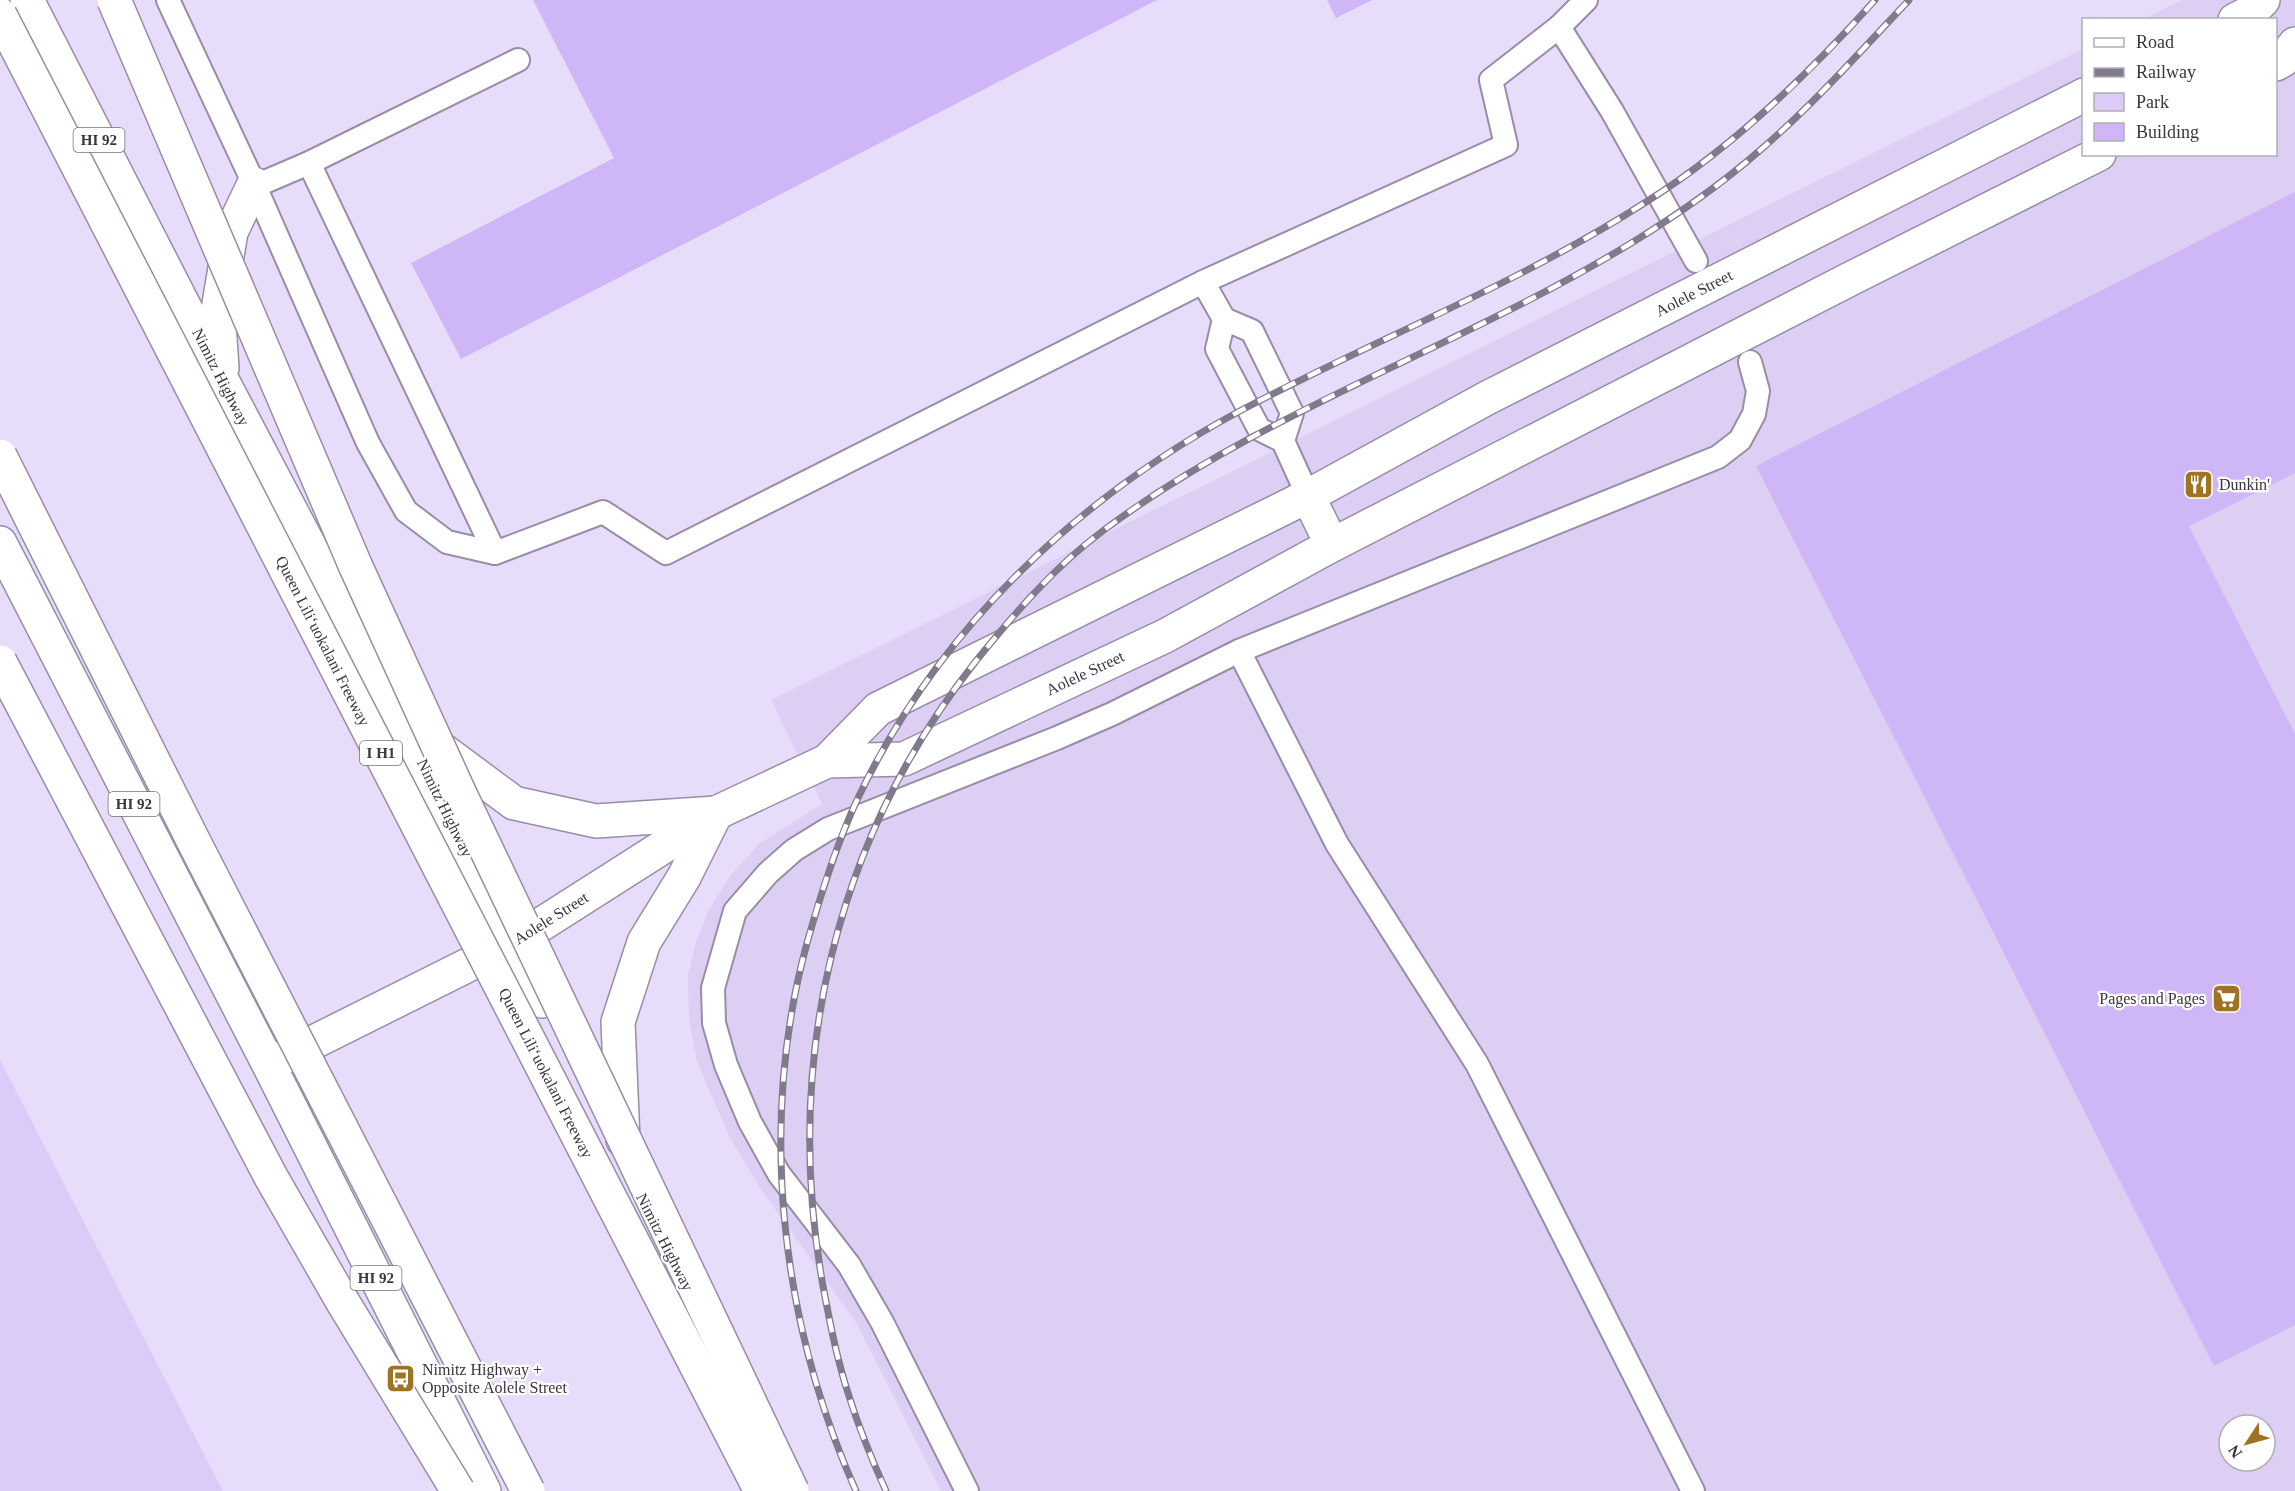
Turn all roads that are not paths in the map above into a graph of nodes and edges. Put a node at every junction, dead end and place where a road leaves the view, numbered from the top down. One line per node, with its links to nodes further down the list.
1 (27, 0): 18 (main road, Nimitz Highway / HI 92)
2 (114, 0): 37 (main road, bridge)
3 (168, 0): 13 (lane)
4 (1586, 0): 8 (lane)
5 (2263, 0): 7 (main road)
6 (0, 15): 36 (main road, Queen Liliʻuokalani Freeway / I H1, bridge)
7 (2239, 18)
8 (1559, 27): 14 (lane); 15 (lane)
9 (518, 60): 12 (lane)
10 (2082, 96): 21 (main road, Aolele Street)
11 (2094, 156): 23 (main road, Aolele Street)
12 (309, 164): 13 (lane); 24 (lane)
13 (254, 184): 18 (main road); 24 (lane)
14 (1696, 261)
15 (1203, 282): 16 (lane); 24 (lane)
16 (1224, 319): 19 (lane); 19 (lane)
17 (1750, 362): 25 (lane)
18 (223, 382): 27 (main road, Nimitz Highway / HI 92)
19 (1283, 441): 21 (lane)
20 (0, 456): 35 (main road, bridge)
21 (1308, 496): 23 (main road); 28 (main road, Aolele Street)
22 (0, 543): 31 (main road, HI 92)
23 (1332, 545): 28 (main road, Aolele Street)
24 (495, 554)
25 (1239, 651): 38 (lane); 39 (lane)
26 (0, 662): 33 (main road, bridge)
27 (401, 720): 29 (main road); 30 (main road, Nimitz Highway / HI 92)
28 (827, 761): 29 (main road, Aolele Street)
29 (716, 813): 30 (main road, Aolele Street); 32 (main road)
30 (512, 943): 31 (main road, Aolele Street); 32 (main road, Nimitz Highway / HI 92)
31 (268, 1065): 34 (main road, HI 92)
32 (624, 1163): 37 (main road, Nimitz Highway / HI 92)
33 (458, 1491)
34 (484, 1491)
35 (528, 1491)
36 (761, 1491)
37 (793, 1491)
38 (967, 1491)
39 (1693, 1491)

